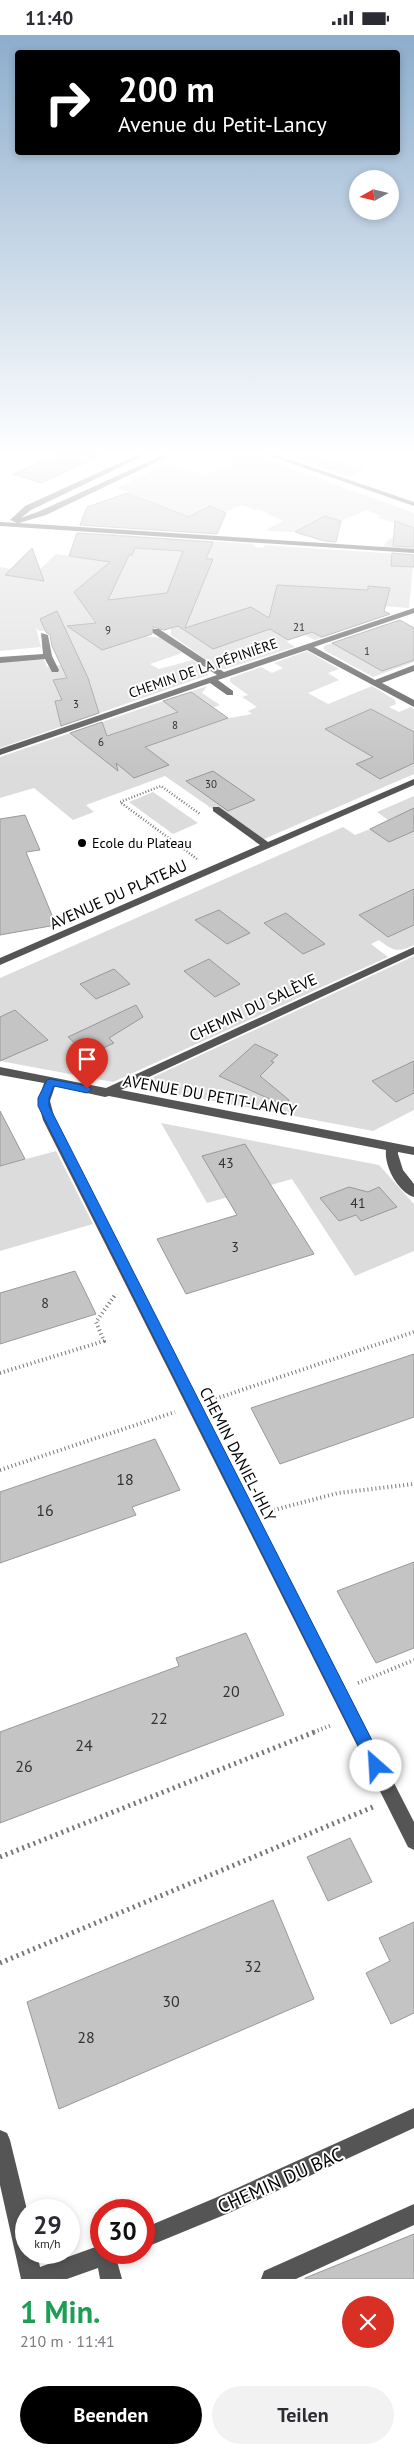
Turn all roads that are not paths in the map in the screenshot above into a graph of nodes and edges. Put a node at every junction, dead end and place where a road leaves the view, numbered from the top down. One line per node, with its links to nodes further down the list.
1 (414, 610): 4 (street, CHEMIN DE LA PÉPINIÈRE)
2 (156, 631): 9 (street)
3 (44, 635): 5 (street)
4 (308, 647): 9 (street, CHEMIN DE LA PÉPINIÈRE); 11 (street)
5 (48, 656): 6 (street); 8 (street)
6 (0, 660)
7 (414, 668): 11 (street)
8 (55, 670)
9 (223, 675): 10 (street, CHEMIN DE LA PÉPINIÈRE)
10 (210, 679): 12 (street); 14 (street, CHEMIN DE LA PÉPINIÈRE)
11 (374, 683): 13 (street)
12 (230, 693)
13 (414, 704)
14 (0, 752)
15 (414, 782): 17 (street, AVENUE DU PLATEAU)
16 (216, 809): 17 (street)
17 (267, 845): 19 (street, AVENUE DU PLATEAU)
18 (414, 950): 22 (street, CHEMIN DU SALÈVE)
19 (0, 963)
20 (0, 1071): 21 (street, AVENUE DU PETIT-LANCY)
21 (50, 1082): 22 (street, AVENUE DU PETIT-LANCY); 26 (street, CHEMIN DANIEL-IHLY)
22 (105, 1093): 23 (street, AVENUE DU PETIT-LANCY)
23 (393, 1147): 24 (street, AVENUE DU PETIT-LANCY); 25 (street)
24 (414, 1151)
25 (414, 1192)
26 (414, 1841)
27 (414, 2118): 30 (street, CHEMIN DU BAC)
28 (0, 2140): 33 (street)
29 (414, 2214): 36 (street)
30 (155, 2233)
31 (90, 2260): 34 (street)
32 (109, 2264): 35 (street)
33 (32, 2279)
34 (36, 2279)
35 (111, 2279)
36 (272, 2279)

